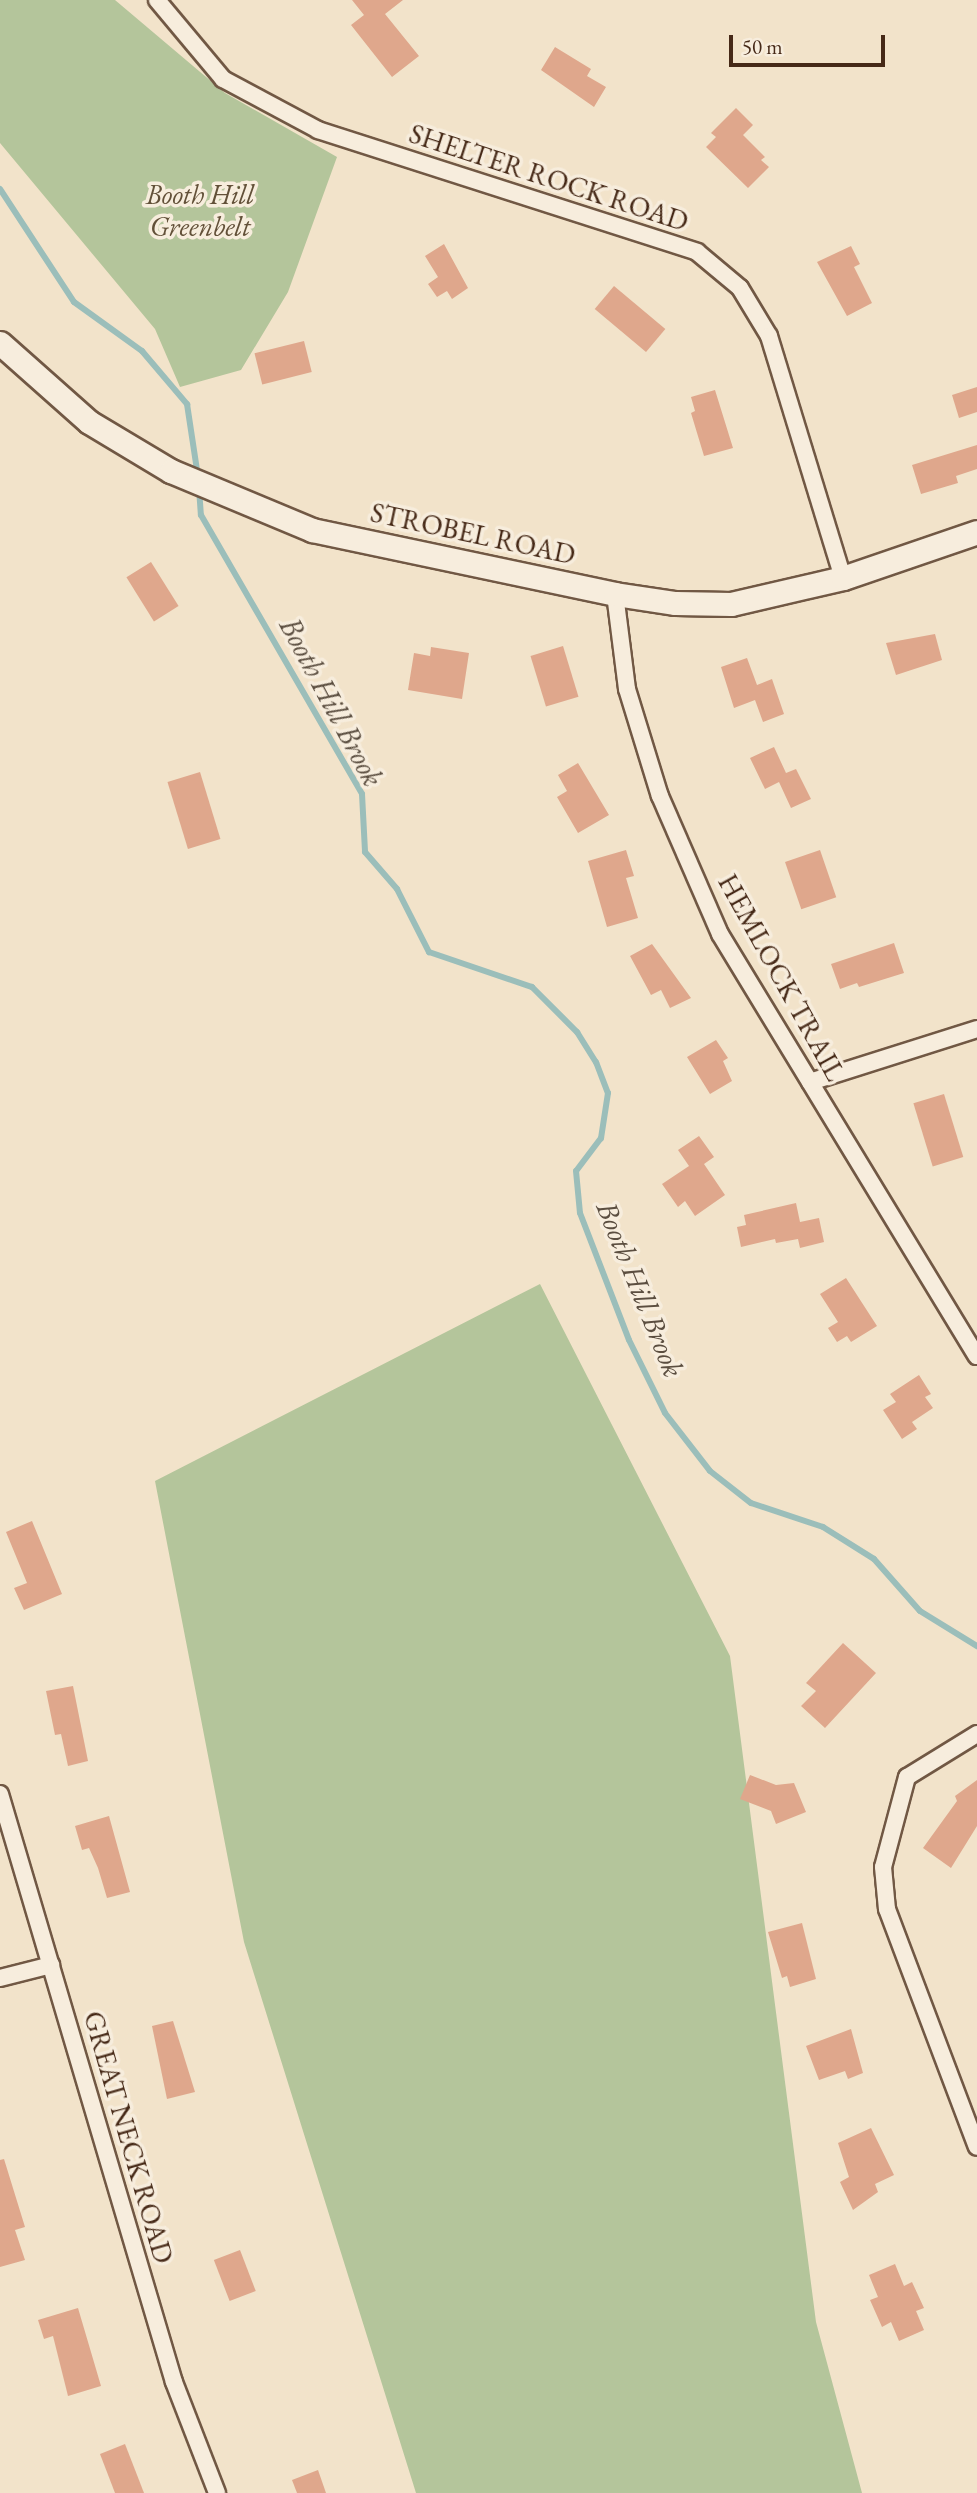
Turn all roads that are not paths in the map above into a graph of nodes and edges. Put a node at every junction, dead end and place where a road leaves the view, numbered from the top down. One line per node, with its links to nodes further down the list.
1 (157, 0): 4 (street, SHELTER ROCK ROAD)
2 (0, 343): 5 (street, STROBEL ROAD)
3 (977, 532): 4 (street, STROBEL ROAD)
4 (843, 578): 5 (street, STROBEL ROAD)
5 (615, 594): 7 (street, HEMLOCK TRAIL)
6 (977, 1029): 7 (street)
7 (810, 1082): 8 (street, HEMLOCK TRAIL)
8 (977, 1356)
9 (977, 1734): 13 (street)
10 (0, 1794): 11 (street, GREAT NECK ROAD)
11 (51, 1965): 12 (street); 14 (street, GREAT NECK ROAD)
12 (0, 1978)
13 (977, 2147)
14 (217, 2493)

